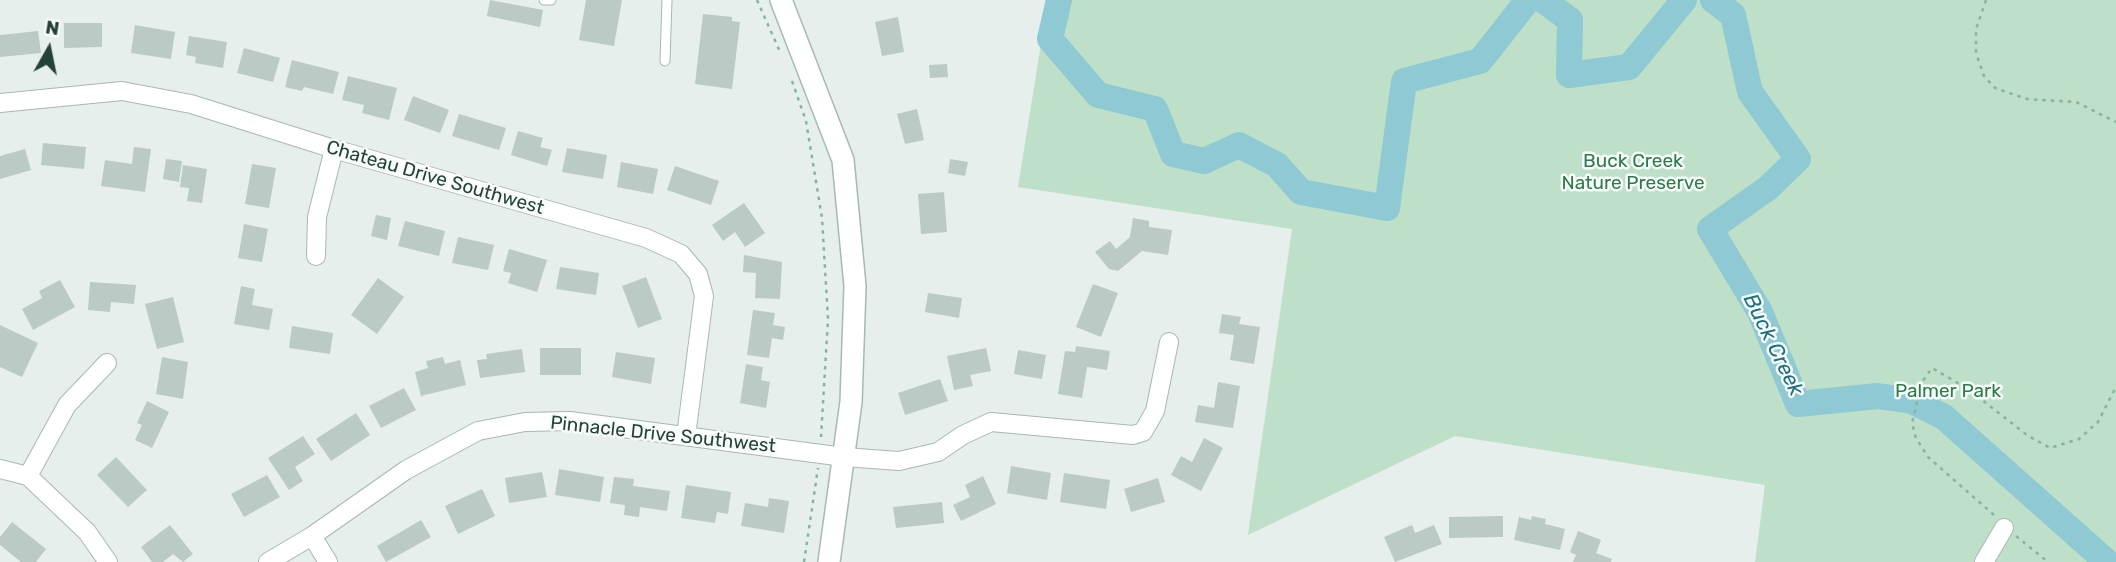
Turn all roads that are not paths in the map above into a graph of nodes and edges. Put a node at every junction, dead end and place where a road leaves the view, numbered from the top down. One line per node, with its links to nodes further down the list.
1 (544, 0): 2 (lane)
2 (551, 0)
3 (667, 0): 5 (lane)
4 (781, 0): 12 (street)
5 (665, 61)
6 (0, 103): 7 (street, Chateau Drive Southwest)
7 (334, 149): 8 (street); 11 (street, Chateau Drive Southwest)
8 (316, 256)
9 (1169, 342): 12 (street, Pinnacle Drive Southwest)
10 (107, 363): 14 (street)
11 (686, 436): 12 (street, Pinnacle Drive Southwest); 16 (street, Pinnacle Drive Southwest)
12 (844, 457): 20 (street)
13 (0, 469): 14 (street)
14 (28, 476): 17 (street)
15 (2004, 528): 21 (street)
16 (312, 536): 18 (street, Pinnacle Drive Southwest); 19 (street)
17 (108, 562)
18 (268, 562)
19 (328, 562)
20 (829, 562)
21 (1984, 562)

